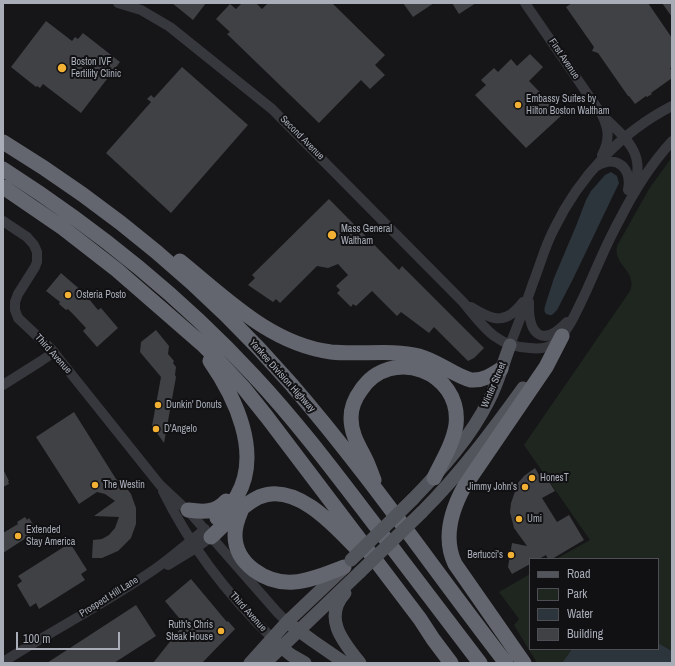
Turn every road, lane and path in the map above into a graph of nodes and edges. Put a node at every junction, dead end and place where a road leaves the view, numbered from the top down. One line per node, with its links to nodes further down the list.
1 (118, 3): 15 (street, Second Avenue)
2 (525, 3): 4 (street, First Avenue)
3 (672, 106): 5 (street, Winter Street)
4 (602, 115): 5 (street, First Avenue); 8 (street, First Avenue)
5 (624, 138): 8 (street, Winter Street); 11 (street, First Avenue)
6 (672, 141): 11 (street, Winter Street)
7 (3, 142): 13 (highway, Yankee Division Highway)
8 (595, 167): 11 (street); 14 (street, Winter Street)
9 (3, 169): 44 (highway, Yankee Division Highway)
10 (3, 187): 17 (highway)
11 (620, 219): 16 (street, Winter Street)
12 (3, 221): 20 (street, Third Avenue)
13 (126, 228): 21 (highway); 26 (highway, Yankee Division Highway)
14 (531, 290): 15 (street, Second Avenue); 16 (street); 19 (street, Winter Street)
15 (463, 302): 19 (street, Second Avenue)
16 (580, 304): 18 (street, Winter Street)
17 (184, 329): 23 (highway); 35 (highway)
18 (562, 336): 19 (street, Second Avenue); 32 (main road, Winter Street, bridge); 46 (highway)
19 (510, 345): 21 (main road, Winter Street)
20 (54, 352): 22 (street); 25 (street, Third Avenue)
21 (501, 370): 24 (main road, Winter Street)
22 (3, 385)
23 (247, 451): 27 (highway); 29 (highway)
24 (434, 478): 26 (highway); 31 (main road, Winter Street, bridge)
25 (160, 485): 27 (street, Third Avenue); 30 (street, Third Avenue)
26 (380, 496): 45 (highway, Yankee Division Highway)
27 (188, 510): 29 (street, Third Avenue)
28 (241, 510): 29 (highway); 31 (highway); 35 (highway)
29 (208, 533): 30 (street, Prospect Hill Lane); 33 (street, Third Avenue)
30 (194, 544): 36 (street, Third Avenue); 37 (street, Prospect Hill Lane)
31 (348, 564): 33 (main road, Winter Street)
32 (361, 574): 34 (main road, Winter Street); 42 (main road)
33 (287, 622): 34 (main road); 36 (main road, Winter Street)
34 (298, 631): 36 (main road, Winter Street); 41 (main road)
35 (433, 639): 43 (highway)
36 (276, 643): 38 (main road); 39 (main road); 40 (main road)
37 (3, 662)
38 (250, 663)
39 (265, 663)
40 (305, 663)
41 (345, 663)
42 (360, 663)
43 (451, 663)
44 (480, 663)
45 (506, 663)
46 (524, 663)

